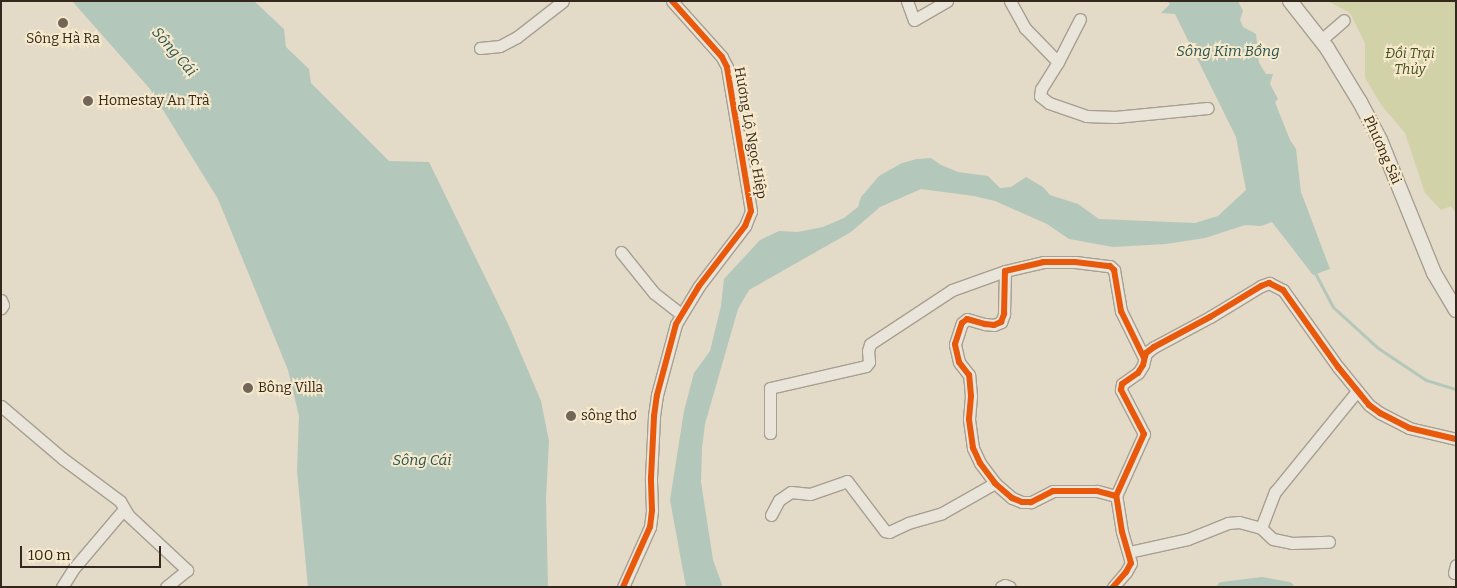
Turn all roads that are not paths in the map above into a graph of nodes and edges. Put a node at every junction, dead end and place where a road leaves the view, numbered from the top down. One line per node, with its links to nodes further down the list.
1 (563, 1): 10 (street)
2 (672, 1): 18 (street, Hương Lộ Ngọc Hiệp)
3 (907, 1): 4 (street)
4 (947, 1)
5 (1010, 1): 11 (street)
6 (1290, 1): 9 (street, Phương Sài)
7 (1080, 19): 11 (street)
8 (1344, 20): 9 (street)
9 (1321, 40): 17 (street, Phương Sài)
10 (480, 48)
11 (1058, 62): 12 (street)
12 (1208, 108)
13 (621, 252): 18 (street)
14 (1005, 271): 19 (street); 22 (street); 24 (street)
15 (1, 300): 16 (street)
16 (1, 308)
17 (1456, 310)
18 (681, 314): 33 (street, Hương Lộ Ngọc Hiệp)
19 (1144, 358): 20 (street); 25 (street)
20 (1357, 391): 23 (street); 28 (street)
21 (1, 406): 26 (street)
22 (770, 433)
23 (1456, 439)
24 (995, 483): 25 (street); 27 (street)
25 (1116, 496): 30 (street)
26 (124, 509): 31 (street); 32 (street)
27 (771, 515)
28 (1261, 528): 29 (street); 30 (street)
29 (1329, 542)
30 (1129, 552): 36 (street)
31 (62, 587)
32 (166, 587)
33 (623, 587)
34 (1001, 587): 35 (street)
35 (1010, 587)
36 (1113, 587)

